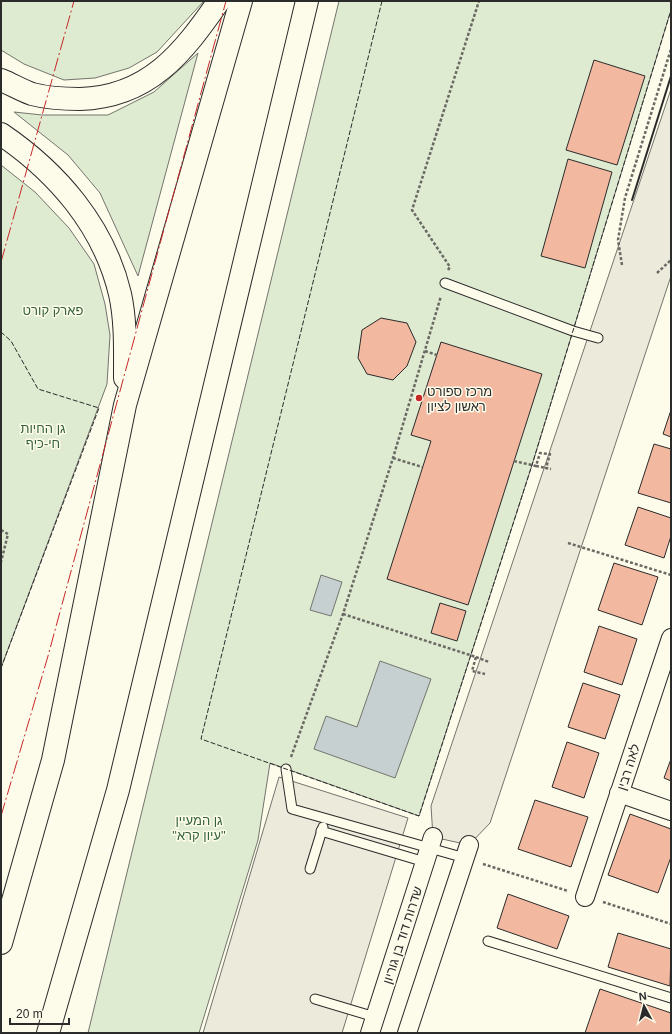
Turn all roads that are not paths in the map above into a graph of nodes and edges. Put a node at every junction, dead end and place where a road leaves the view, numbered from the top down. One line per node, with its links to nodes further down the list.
1 (219, 1): 4 (highway)
2 (241, 1): 8 (highway)
3 (306, 1): 24 (highway)
4 (1, 80)
5 (1, 134): 8 (highway)
6 (445, 284): 7 (lane)
7 (598, 338)
8 (125, 405): 20 (highway)
9 (671, 638): 11 (street, לאה רבין)
10 (286, 769): 13 (lane)
11 (619, 793): 12 (street); 18 (street, לאה רבין)
12 (671, 811)
13 (326, 818): 14 (lane); 15 (lane)
14 (322, 831): 15 (lane); 17 (lane)
15 (429, 849): 16 (lane); 23 (street, שדרות דוד בן גוריון)
16 (467, 851): 25 (street)
17 (310, 869)
18 (585, 897)
19 (488, 941): 21 (lane)
20 (1, 943)
21 (671, 998)
22 (315, 999): 23 (lane)
23 (372, 1025)
24 (48, 1033)
25 (407, 1033)

